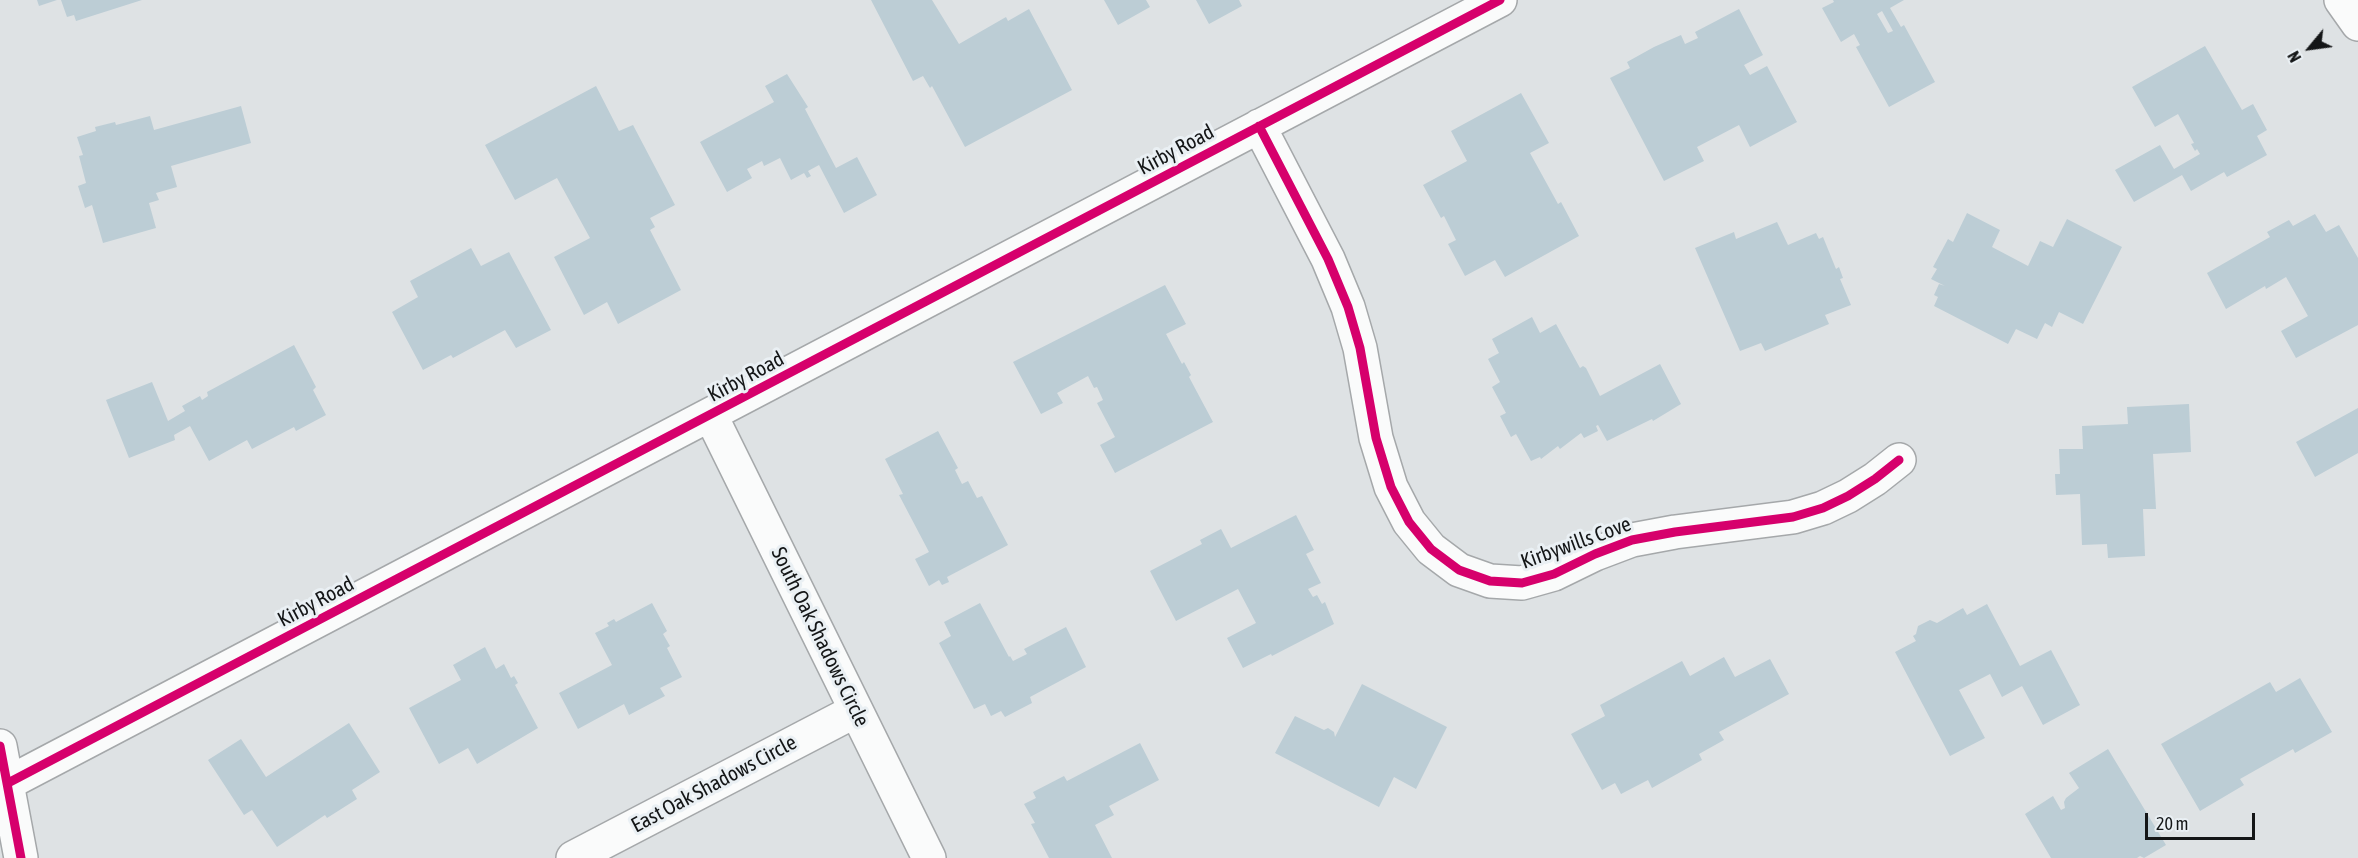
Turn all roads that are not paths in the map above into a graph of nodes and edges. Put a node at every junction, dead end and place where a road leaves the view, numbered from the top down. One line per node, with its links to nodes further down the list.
1 (1500, 0): 4 (street, Kirby Road)
2 (2341, 0): 3 (street)
3 (2358, 24)
4 (1259, 126): 5 (street, Kirby Road); 6 (street, Kirbywills Cove)
5 (711, 416): 7 (street, South Oak Shadows Circle); 9 (street, Kirby Road)
6 (1899, 460)
7 (855, 711): 11 (street, East Oak Shadows Circle); 12 (street, South Oak Shadows Circle)
8 (0, 746): 9 (street)
9 (8, 783): 10 (street)
10 (21, 858)
11 (573, 858)
12 (929, 858)

